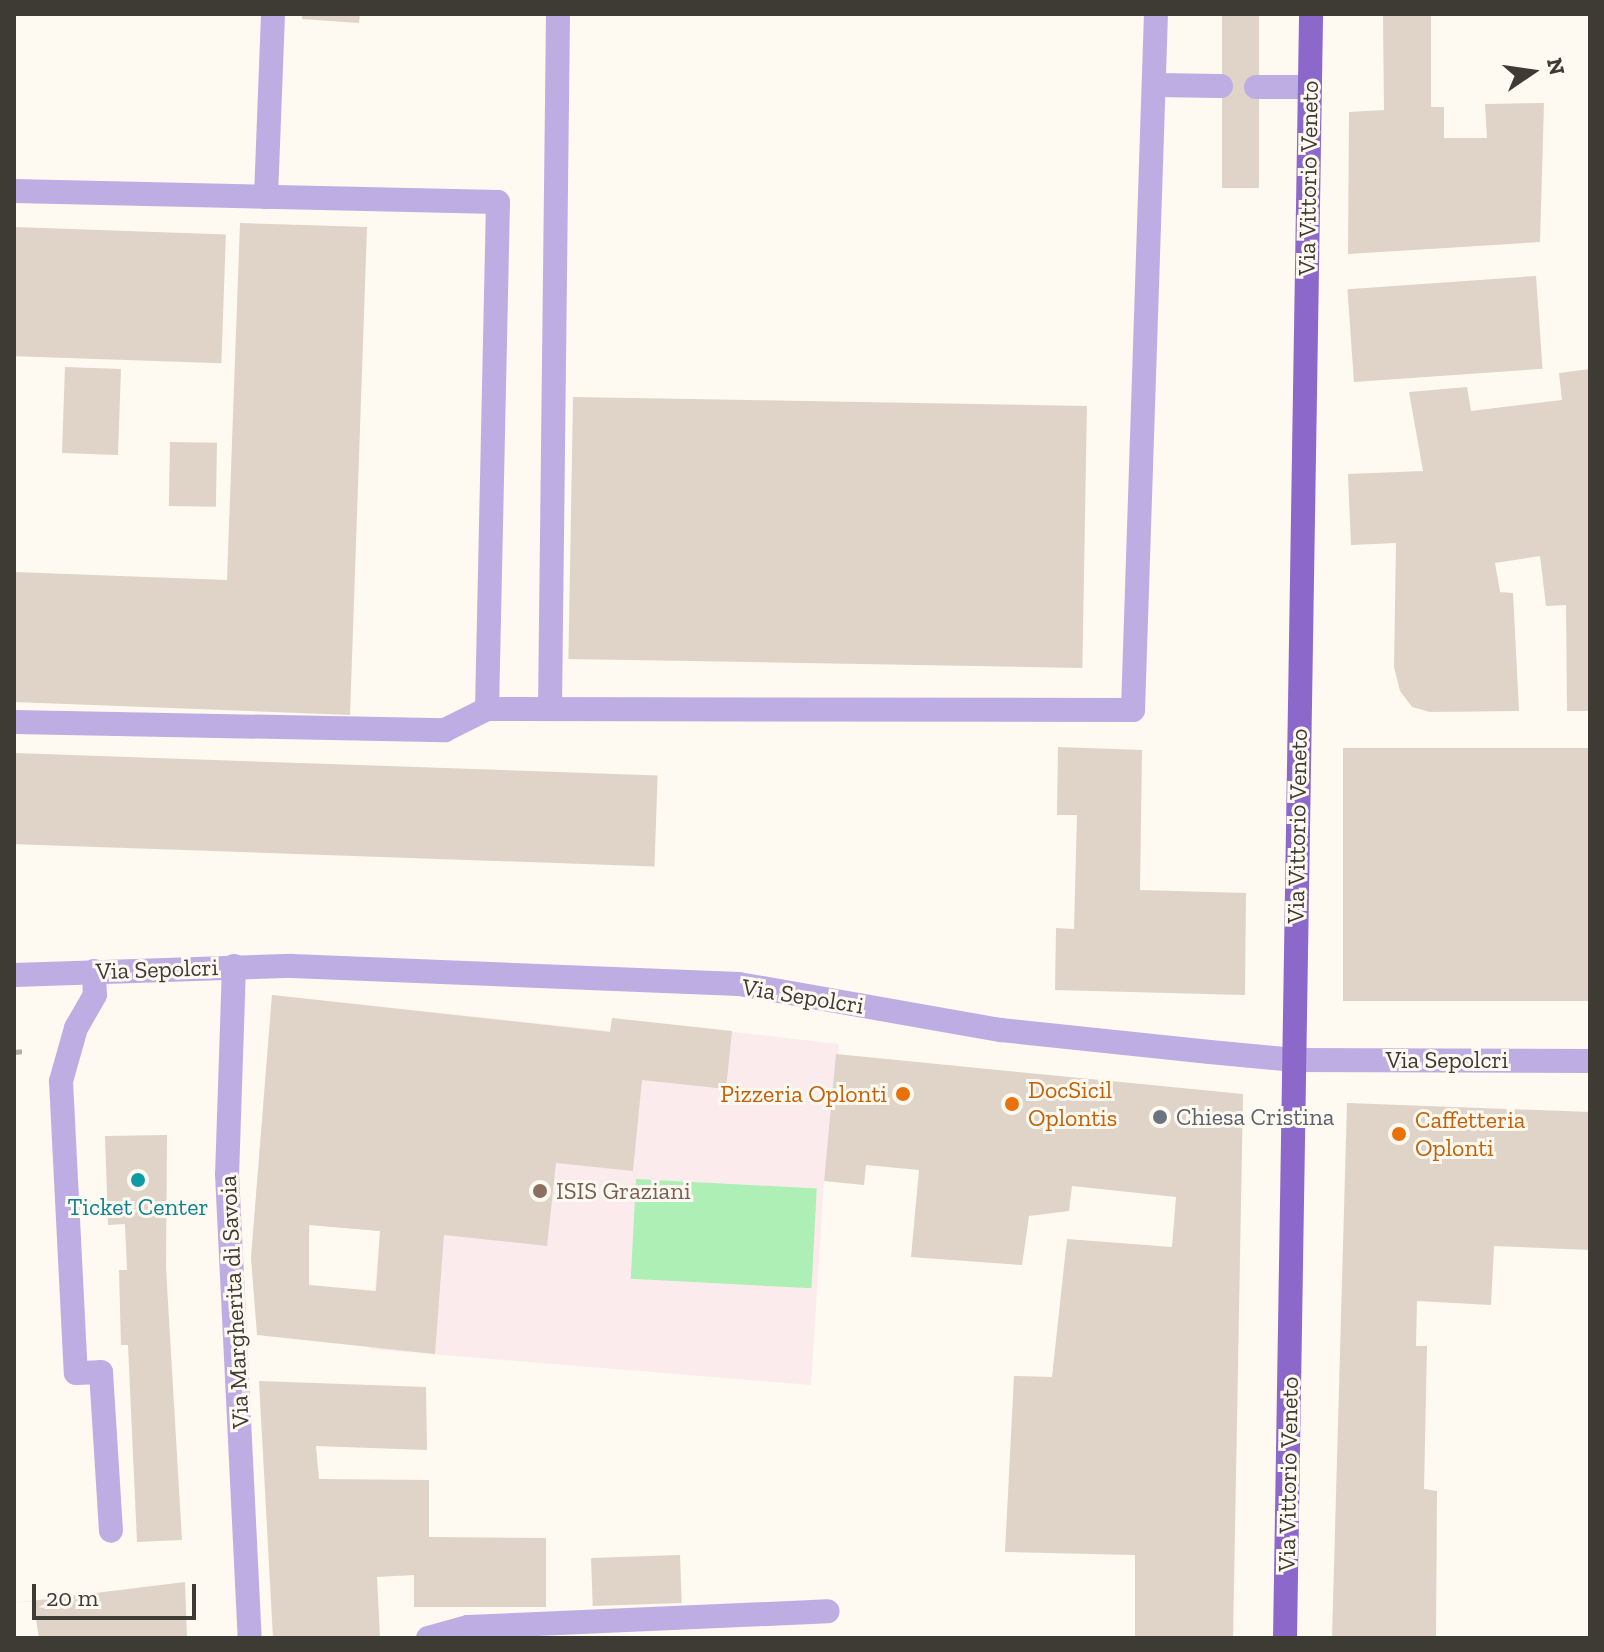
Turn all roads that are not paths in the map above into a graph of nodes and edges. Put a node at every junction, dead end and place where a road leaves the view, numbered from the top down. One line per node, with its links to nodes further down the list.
1 (273, 14): 10 (street)
2 (558, 14): 12 (street)
3 (1156, 14): 5 (street)
4 (1311, 14): 8 (main road, Via Vittorio Veneto)
5 (1154, 85): 6 (street); 12 (street)
6 (1221, 86)
7 (1256, 87): 8 (street)
8 (1310, 87): 17 (main road, Via Vittorio Veneto)
9 (14, 191): 10 (street)
10 (266, 197): 11 (street)
11 (487, 709): 12 (street); 13 (street)
12 (550, 709)
13 (14, 722)
14 (234, 966): 15 (street, Via Sepolcri); 17 (street, Via Sepolcri); 21 (street, Via Margherita di Savoia)
15 (94, 971): 16 (street, Via Sepolcri); 19 (street)
16 (14, 975)
17 (1294, 1060): 18 (street, Via Sepolcri); 23 (main road, Via Vittorio Veneto)
18 (1590, 1061)
19 (111, 1531)
20 (828, 1611): 22 (street)
21 (250, 1638)
22 (428, 1638)
23 (1285, 1638)

